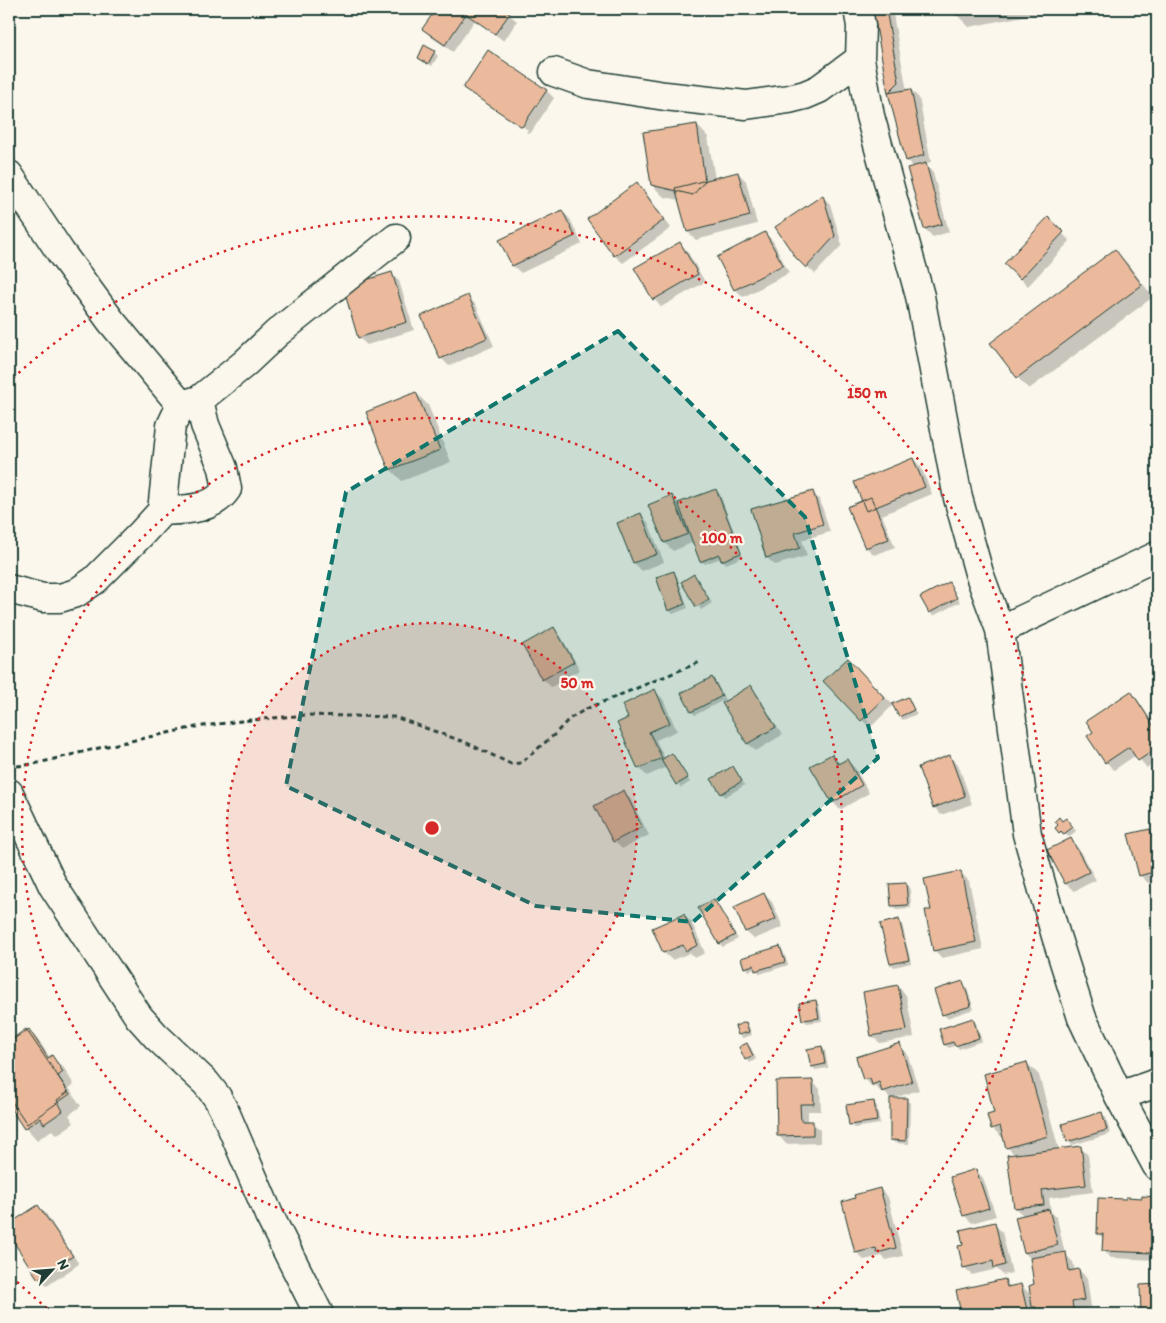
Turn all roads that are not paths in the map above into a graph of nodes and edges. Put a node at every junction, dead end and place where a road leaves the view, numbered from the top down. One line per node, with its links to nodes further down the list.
1 (858, 9): 2 (street)
2 (860, 59): 3 (street); 10 (street)
3 (554, 72)
4 (9, 175): 6 (street)
5 (396, 238): 6 (street)
6 (190, 402): 7 (street); 7 (street)
7 (162, 511): 9 (street)
8 (1157, 556): 10 (street)
9 (9, 589)
10 (1000, 630): 13 (street)
11 (9, 793): 15 (street)
12 (1157, 1083): 13 (street)
13 (1120, 1096): 14 (street)
14 (1157, 1166)
15 (319, 1314)

